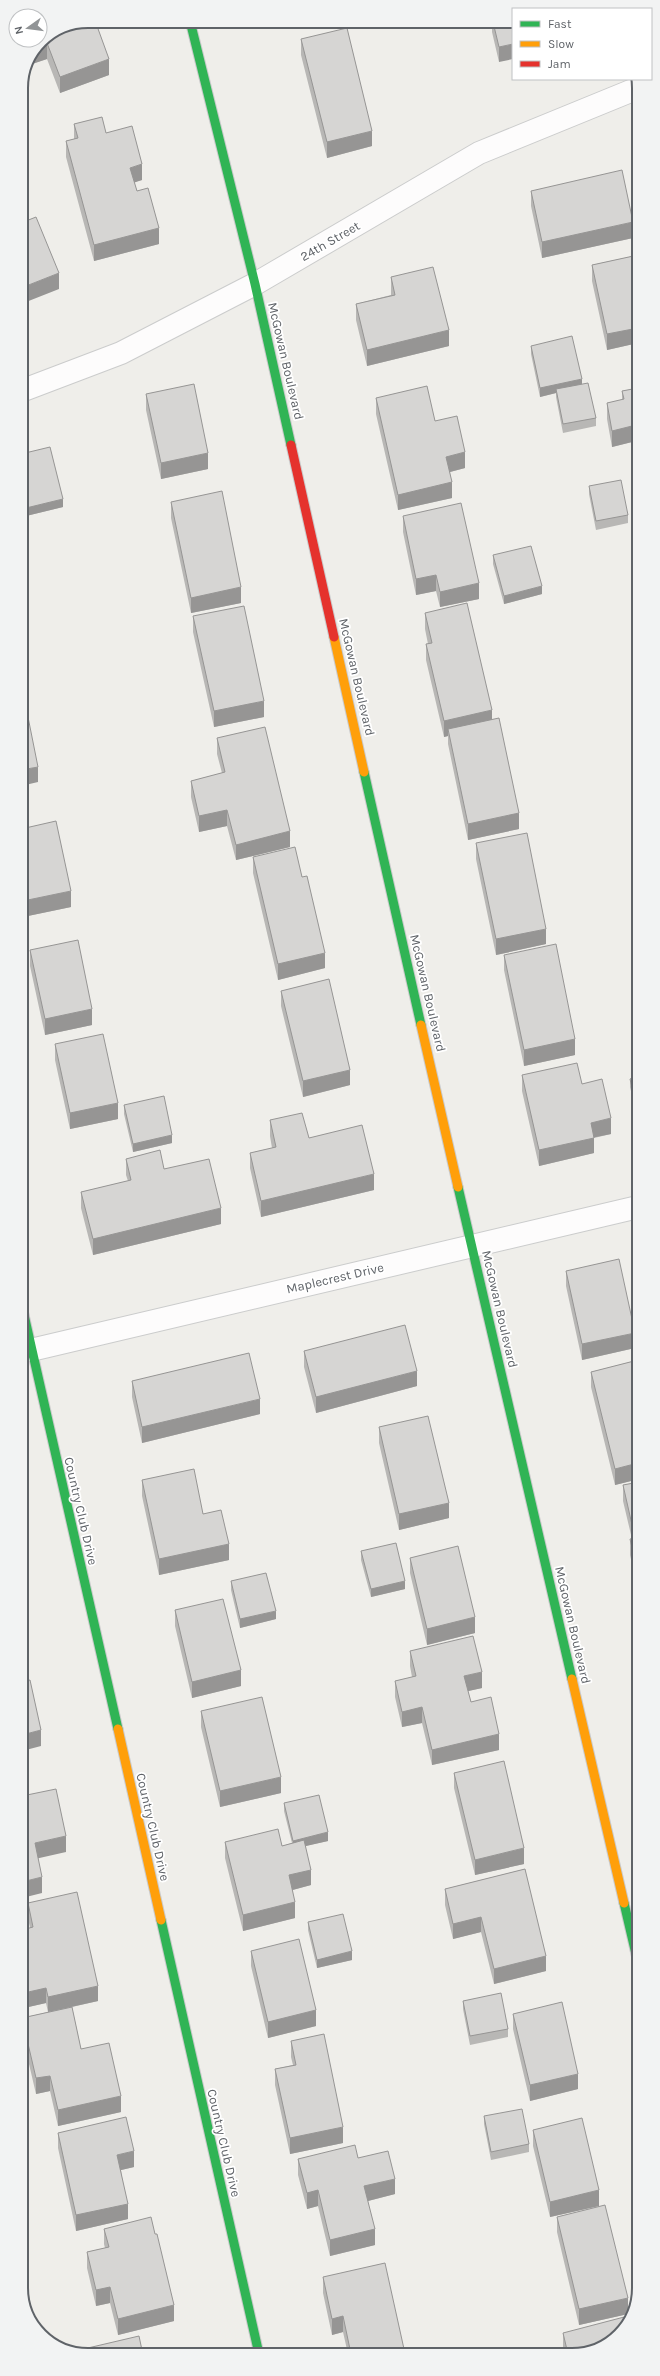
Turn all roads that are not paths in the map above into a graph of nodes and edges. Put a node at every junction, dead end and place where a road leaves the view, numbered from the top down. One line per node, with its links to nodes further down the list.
1 (192, 28): 3 (street, McGowan Boulevard)
2 (632, 90): 3 (street, 24th Street)
3 (255, 284): 4 (street, 24th Street); 6 (street, McGowan Boulevard)
4 (28, 388)
5 (632, 1207): 6 (street, Maplecrest Drive)
6 (471, 1246): 8 (street, Maplecrest Drive); 9 (street, McGowan Boulevard)
7 (28, 1335): 8 (street, Country Club Drive)
8 (31, 1350): 10 (street, Country Club Drive)
9 (632, 1937)
10 (258, 2348)

